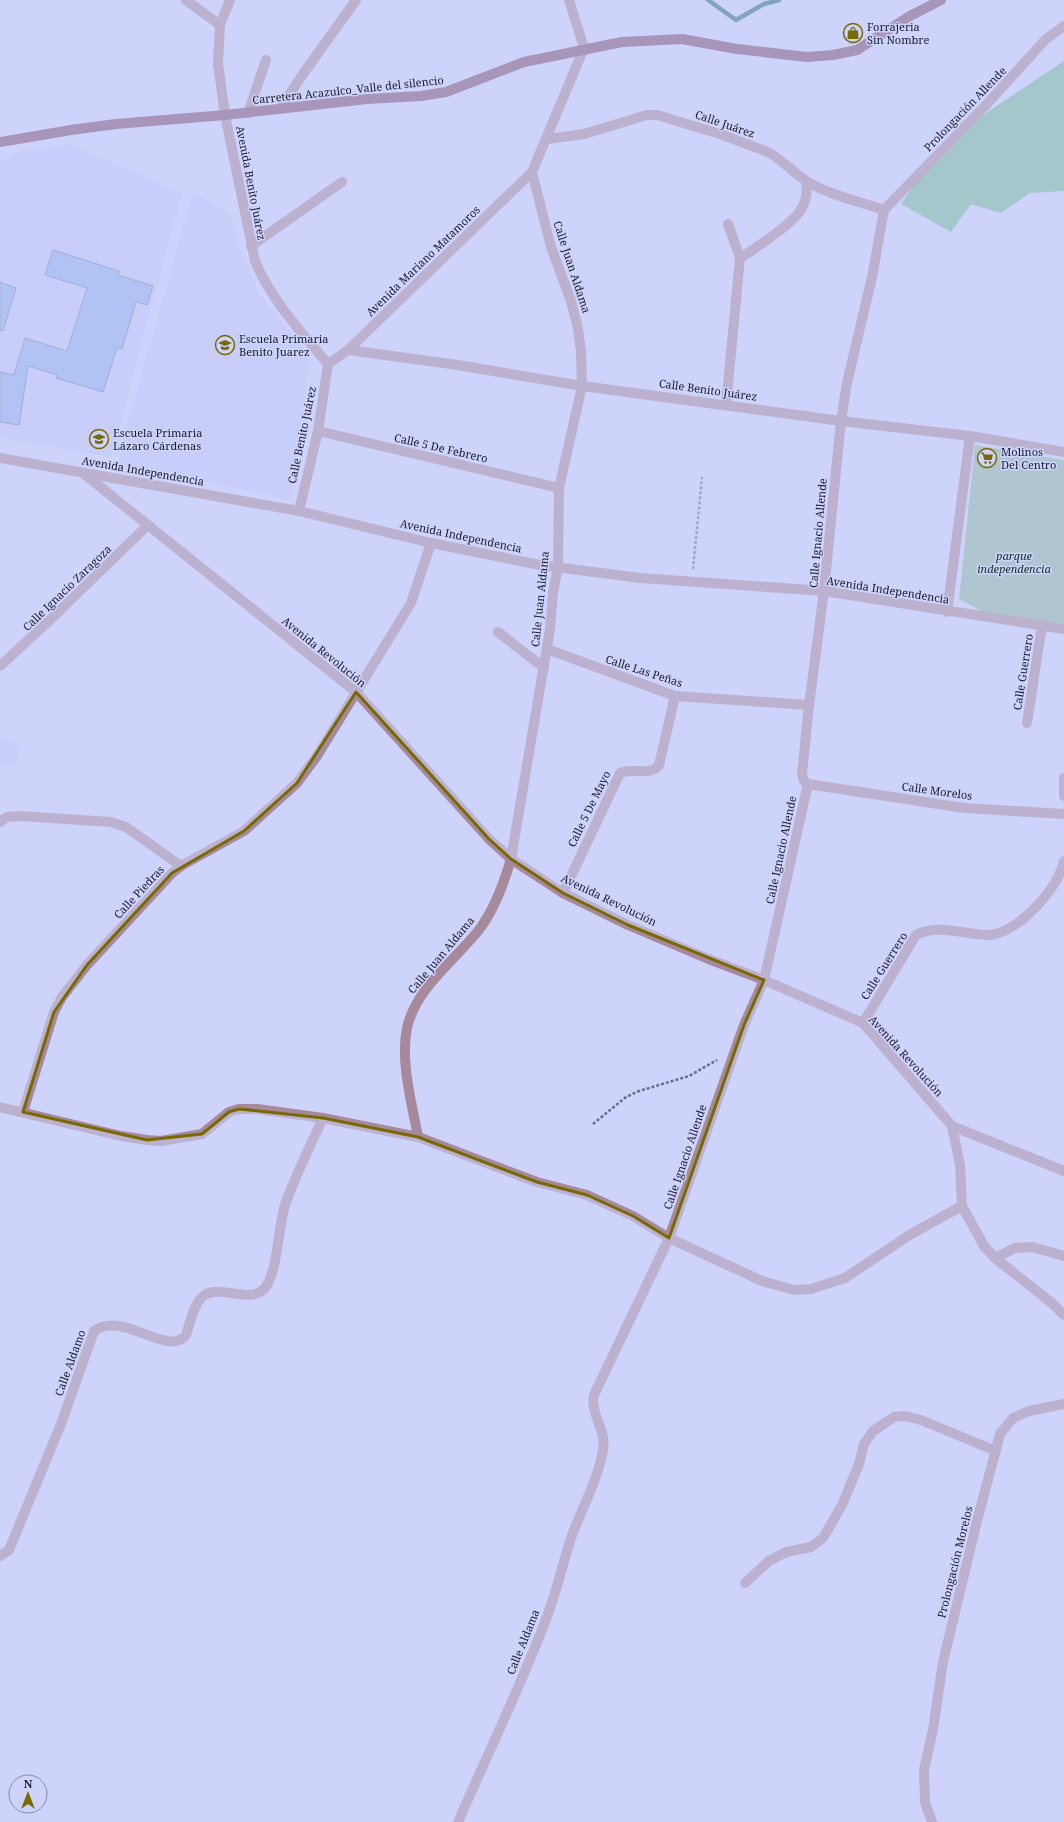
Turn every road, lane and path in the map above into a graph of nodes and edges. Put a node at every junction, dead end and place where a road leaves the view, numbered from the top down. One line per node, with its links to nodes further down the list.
1 (186, 0): 6 (street)
2 (230, 0): 6 (street, Avenida Benito Juárez)
3 (356, 0): 10 (street)
4 (569, 0): 8 (street)
5 (941, 0): 8 (main road, Carretera Acazulco_Valle del silencio)
6 (220, 25): 12 (street, Avenida Benito Juárez)
7 (1064, 26): 18 (street, Prolongación Allende)
8 (584, 48): 10 (main road, Carretera Acazulco_Valle del silencio); 13 (street)
9 (266, 60): 11 (street)
10 (280, 109): 11 (main road, Carretera Acazulco_Valle del silencio)
11 (248, 113): 12 (main road, Carretera Acazulco_Valle del silencio)
12 (225, 115): 14 (main road, Carretera Acazulco_Valle del silencio); 20 (street, Avenida Benito Juárez)
13 (547, 139): 15 (street); 16 (street, Calle Juárez)
14 (0, 142)
15 (532, 172): 22 (street, Avenida Mariano Matamoros); 24 (street, Calle Juan Aldama)
16 (806, 181): 18 (street, Calle Juárez); 21 (street)
17 (342, 182): 20 (street)
18 (884, 210): 26 (street, Calle Ignacio Allende)
19 (728, 224): 21 (street)
20 (251, 246): 23 (street, Avenida Benito Juárez)
21 (740, 258): 25 (street)
22 (348, 350): 23 (street, Avenida Mariano Matamoros); 24 (street, Calle Benito Juárez)
23 (328, 364): 27 (street, Calle Benito Juárez)
24 (582, 386): 25 (street, Calle Benito Juárez); 33 (street, Calle Juan Aldama)
25 (726, 405): 26 (street, Calle Benito Juárez)
26 (840, 421): 28 (street, Calle Benito Juárez); 39 (street, Calle Ignacio Allende)
27 (318, 431): 33 (street, Calle 5 De Febrero); 34 (street, Calle Benito Juárez)
28 (970, 436): 29 (street, Calle Benito Juárez); 40 (street)
29 (1064, 452)
30 (0, 458): 31 (street, Avenida Independencia)
31 (83, 473): 34 (street, Avenida Independencia); 35 (street, Avenida Revolución)
32 (702, 477): 38 (path)
33 (559, 488): 37 (street, Calle Juan Aldama)
34 (298, 511): 36 (street, Avenida Independencia)
35 (148, 525): 45 (street, Calle Ignacio Zaragoza); 47 (street, Avenida Revolución)
36 (431, 542): 37 (street, Avenida Independencia); 47 (street, Calle Piedras)
37 (558, 568): 38 (street, Avenida Independencia); 44 (street, Calle Juan Aldama)
38 (692, 582): 39 (street, Avenida Independencia)
39 (824, 591): 40 (street, Avenida Independencia); 49 (street, Calle Ignacio Allende)
40 (947, 612): 41 (street, Avenida Independencia)
41 (1042, 625): 42 (street, Avenida Independencia); 50 (street, Calle Guerrero)
42 (1064, 628)
43 (498, 632): 46 (street)
44 (547, 649): 46 (street, Calle Juan Aldama); 48 (street, Calle Las Peñas)
45 (0, 666)
46 (544, 668): 56 (street, Calle Juan Aldama)
47 (356, 692): 56 (street, Avenida Revolución); 58 (street, Calle Piedras)
48 (674, 696): 49 (street, Calle Las Peñas); 59 (street, Calle 5 De Mayo)
49 (809, 705): 52 (street, Calle Ignacio Allende)
50 (1027, 724)
51 (1064, 778): 53 (street)
52 (808, 784): 54 (street, Calle Morelos); 60 (street, Calle Ignacio Allende)
53 (1064, 796)
54 (1064, 814)
55 (0, 822): 58 (street)
56 (511, 859): 59 (street, Avenida Revolución); 68 (street, Calle Juan Aldama)
57 (1064, 861): 61 (street, Calle Guerrero)
58 (181, 866): 64 (street, Calle Piedras)
59 (563, 893): 60 (street, Avenida Revolución)
60 (764, 980): 61 (street, Avenida Revolución); 71 (street, Calle Ignacio Allende)
61 (863, 1023): 67 (street, Avenida Revolución)
62 (722, 1056): 66 (path)
63 (0, 1108): 64 (street)
64 (23, 1112): 65 (street)
65 (323, 1118): 68 (street); 78 (street, Calle Aldamo)
66 (593, 1124)
67 (952, 1126): 69 (street, Avenida Revolución); 70 (street)
68 (418, 1137): 71 (street)
69 (1064, 1171)
70 (962, 1206): 71 (street); 73 (street)
71 (669, 1238): 77 (street, Calle Ignacio Allende)
72 (1064, 1256): 73 (street)
73 (994, 1258): 74 (street)
74 (1064, 1315)
75 (1064, 1404): 76 (street, Prolongación Morelos)
76 (996, 1451): 79 (street); 81 (street, Prolongación Morelos)
77 (599, 1466): 80 (street, Calle Aldama)
78 (0, 1556)
79 (745, 1582)
80 (458, 1822)
81 (932, 1822)

